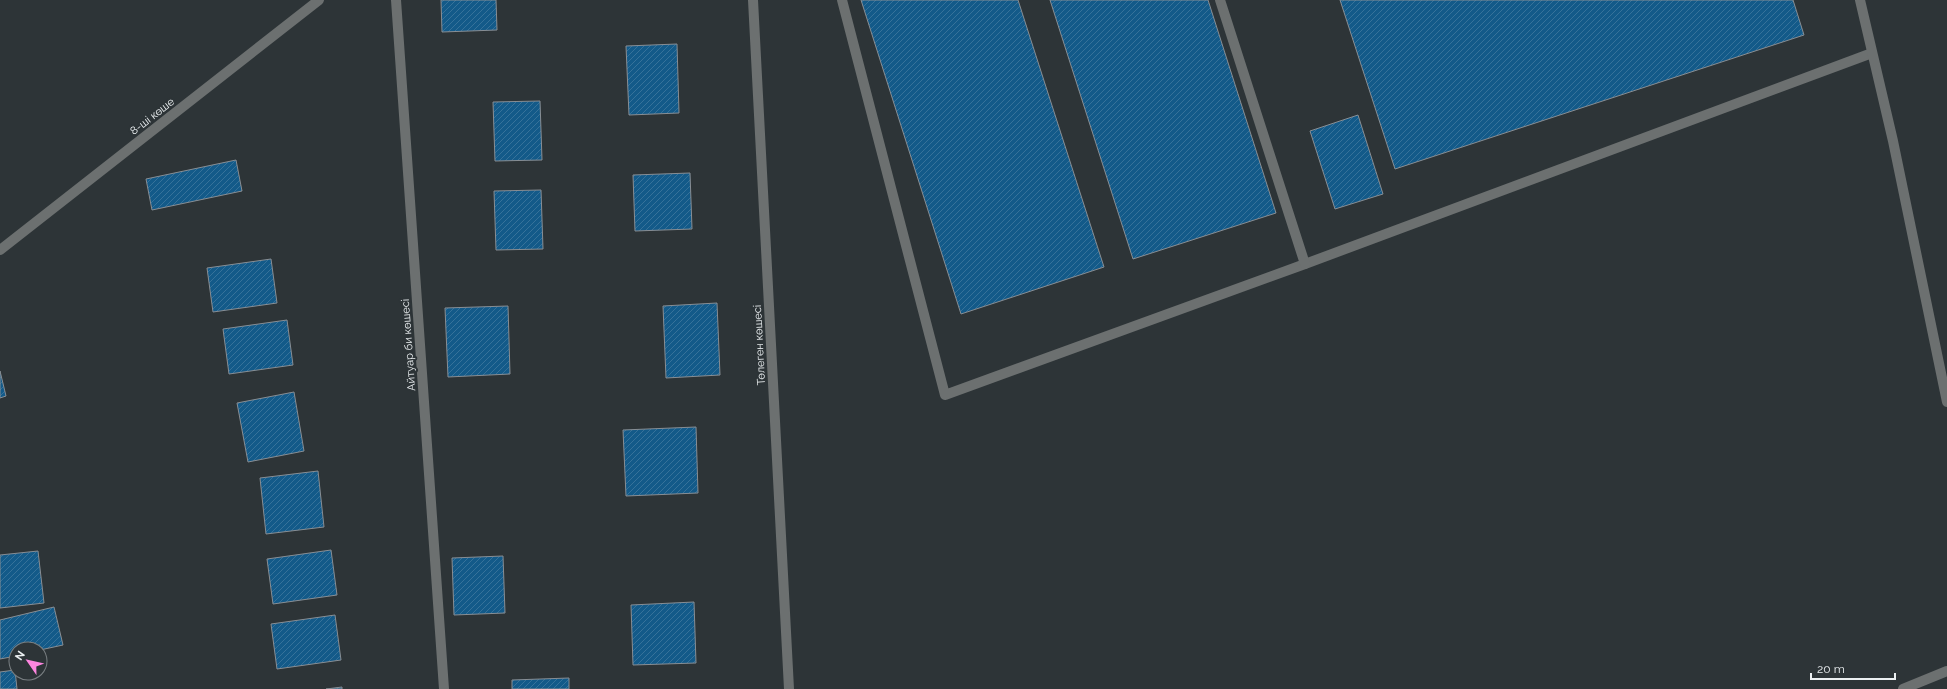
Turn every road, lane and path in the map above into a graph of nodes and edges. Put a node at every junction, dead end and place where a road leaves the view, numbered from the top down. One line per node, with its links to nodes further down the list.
1 (319, 0): 8 (street, 8-шi көше)
2 (396, 0): 12 (street, Айтуар би көшесі)
3 (753, 0): 13 (street, Төлеген көшесі)
4 (842, 0): 9 (street)
5 (1220, 0): 9 (street)
6 (1860, 0): 7 (street)
7 (1872, 53): 9 (street); 10 (street)
8 (0, 250)
9 (1305, 264)
10 (1947, 402)
11 (1947, 671): 14 (street)
12 (444, 689)
13 (789, 689)
14 (1903, 689)

